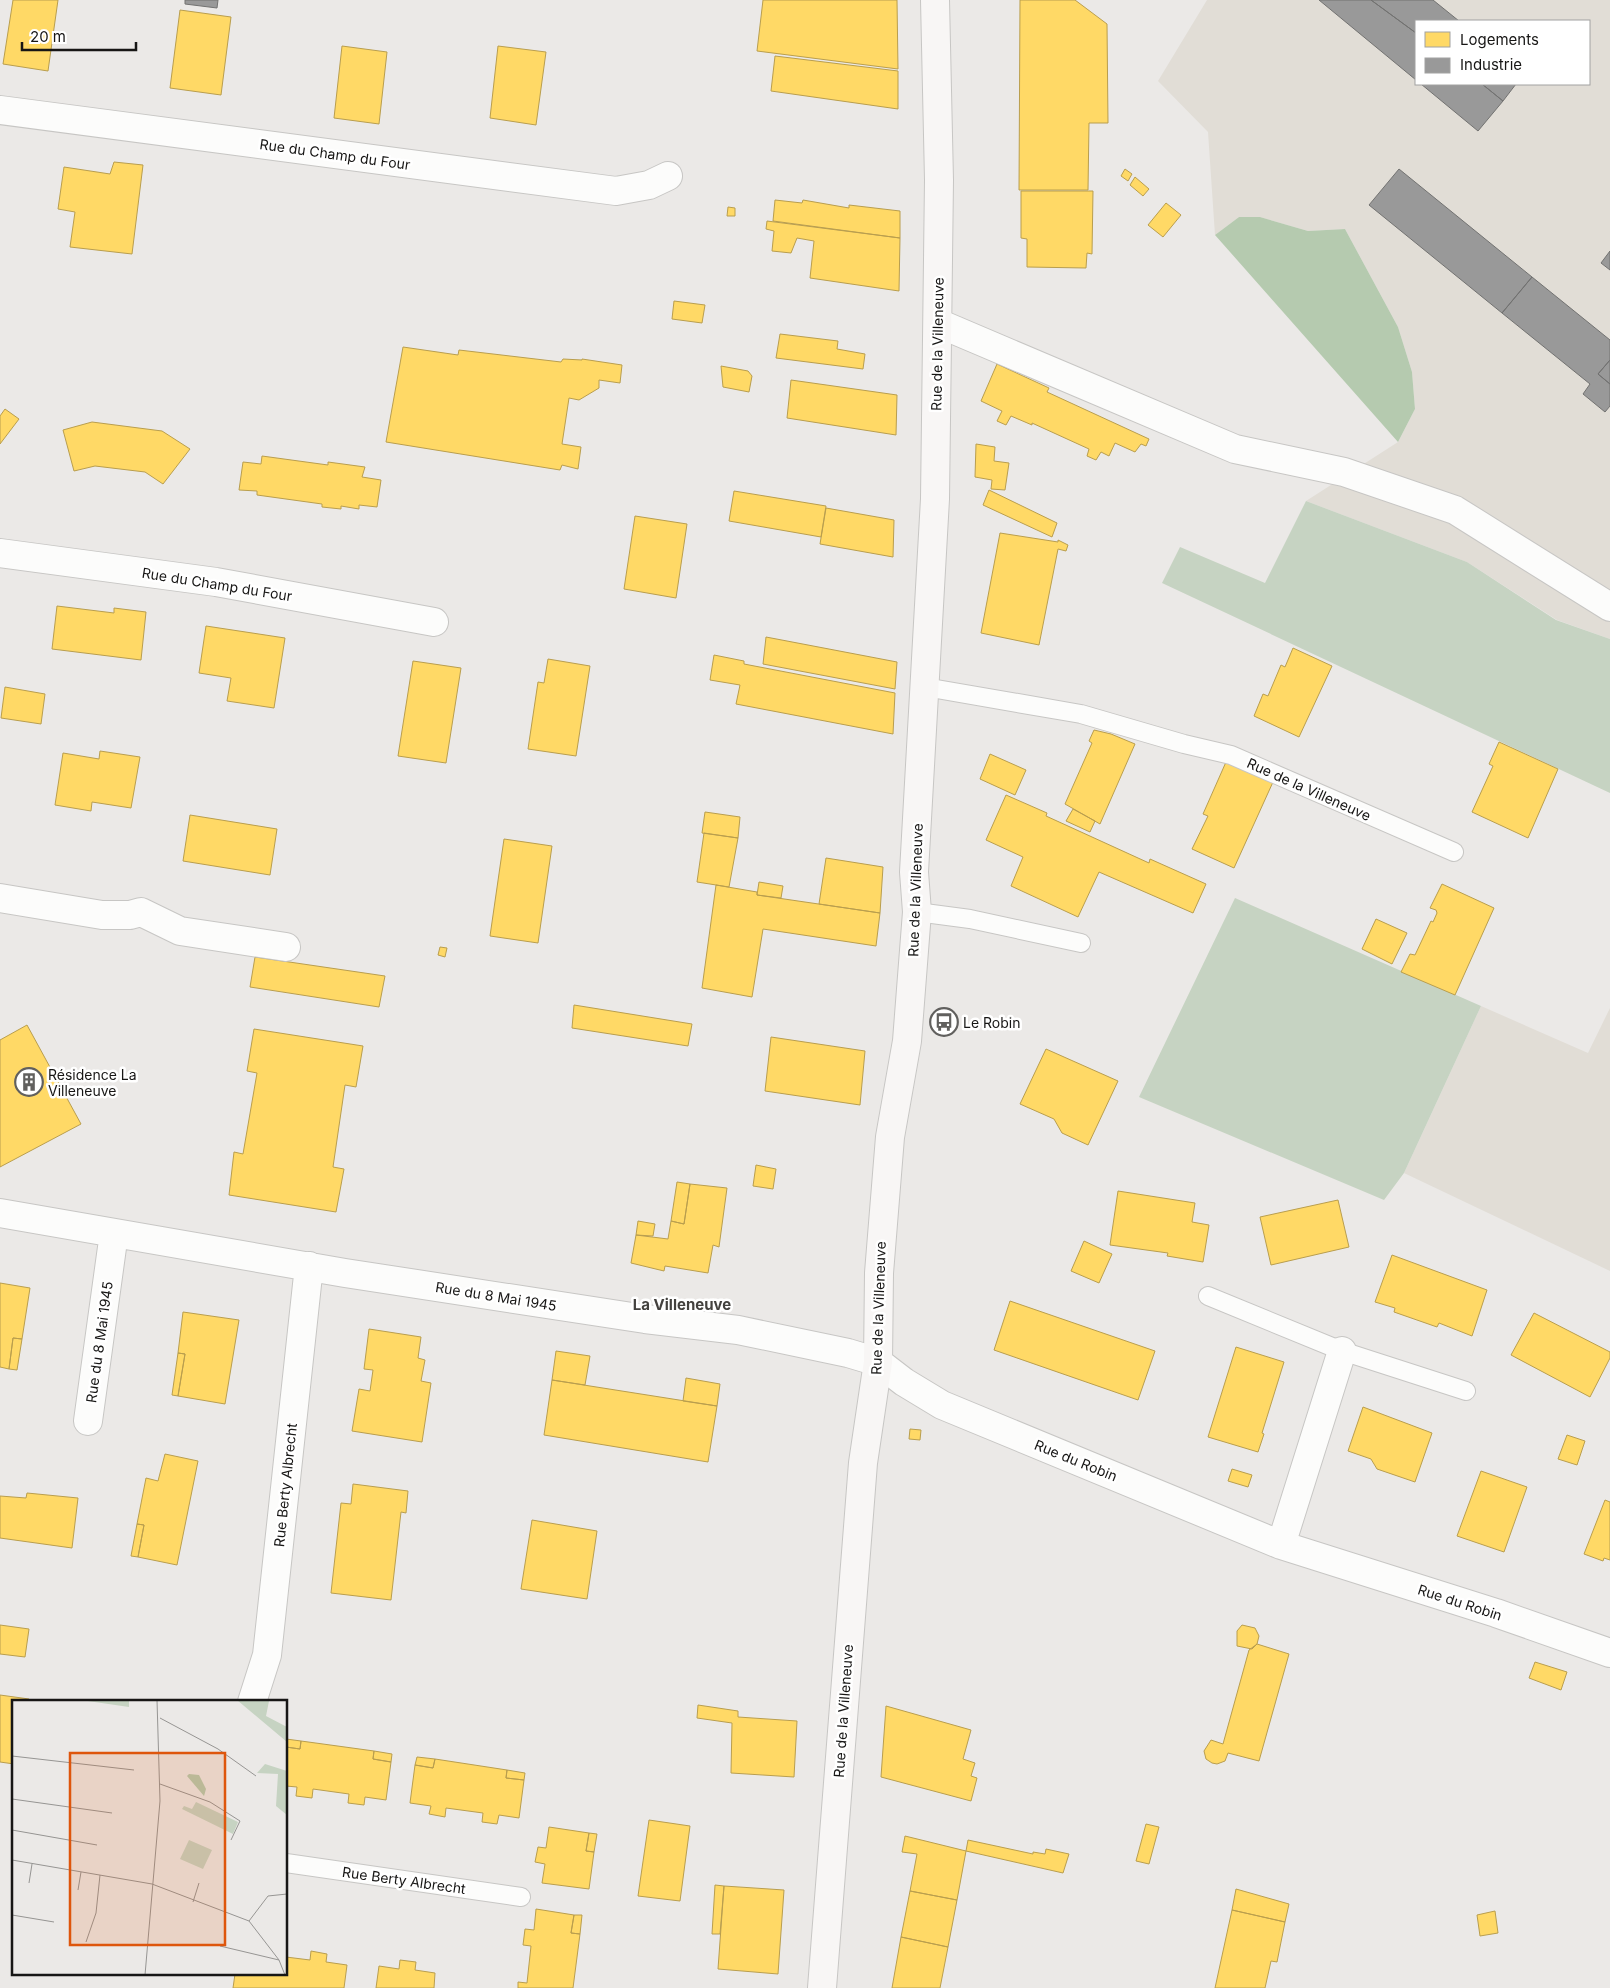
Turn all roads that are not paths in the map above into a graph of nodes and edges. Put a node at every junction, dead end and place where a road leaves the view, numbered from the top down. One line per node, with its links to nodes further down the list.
1 (935, 0): 4 (main road, Rue de la Villeneuve)
2 (0, 110): 3 (street, Rue du Champ du Four)
3 (668, 176)
4 (938, 323): 6 (street); 8 (main road, Rue de la Villeneuve)
5 (0, 553): 7 (street, Rue du Champ du Four)
6 (1610, 607)
7 (434, 622)
8 (924, 687): 9 (lane, Rue de la Villeneuve); 11 (main road, Rue de la Villeneuve)
9 (1454, 852)
10 (0, 898): 13 (street)
11 (917, 912): 12 (lane); 19 (main road, Rue de la Villeneuve)
12 (1081, 943)
13 (286, 947)
14 (0, 1213): 15 (street, Rue du 8 Mai 1945)
15 (114, 1232): 16 (street, Rue du 8 Mai 1945); 21 (street, Rue du 8 Mai 1945)
16 (309, 1266): 19 (street, Rue du 8 Mai 1945); 24 (street, Rue Berty Albrecht)
17 (1208, 1296): 18 (lane)
18 (1342, 1351): 20 (lane); 22 (street)
19 (878, 1362): 22 (street, Rue du Robin); 27 (main road, Rue de la Villeneuve)
20 (1466, 1392)
21 (88, 1421)
22 (1281, 1545): 23 (street, Rue du Robin)
23 (1610, 1653)
24 (253, 1700)
25 (288, 1863): 26 (lane, Rue Berty Albrecht)
26 (521, 1897)
27 (822, 1988)

